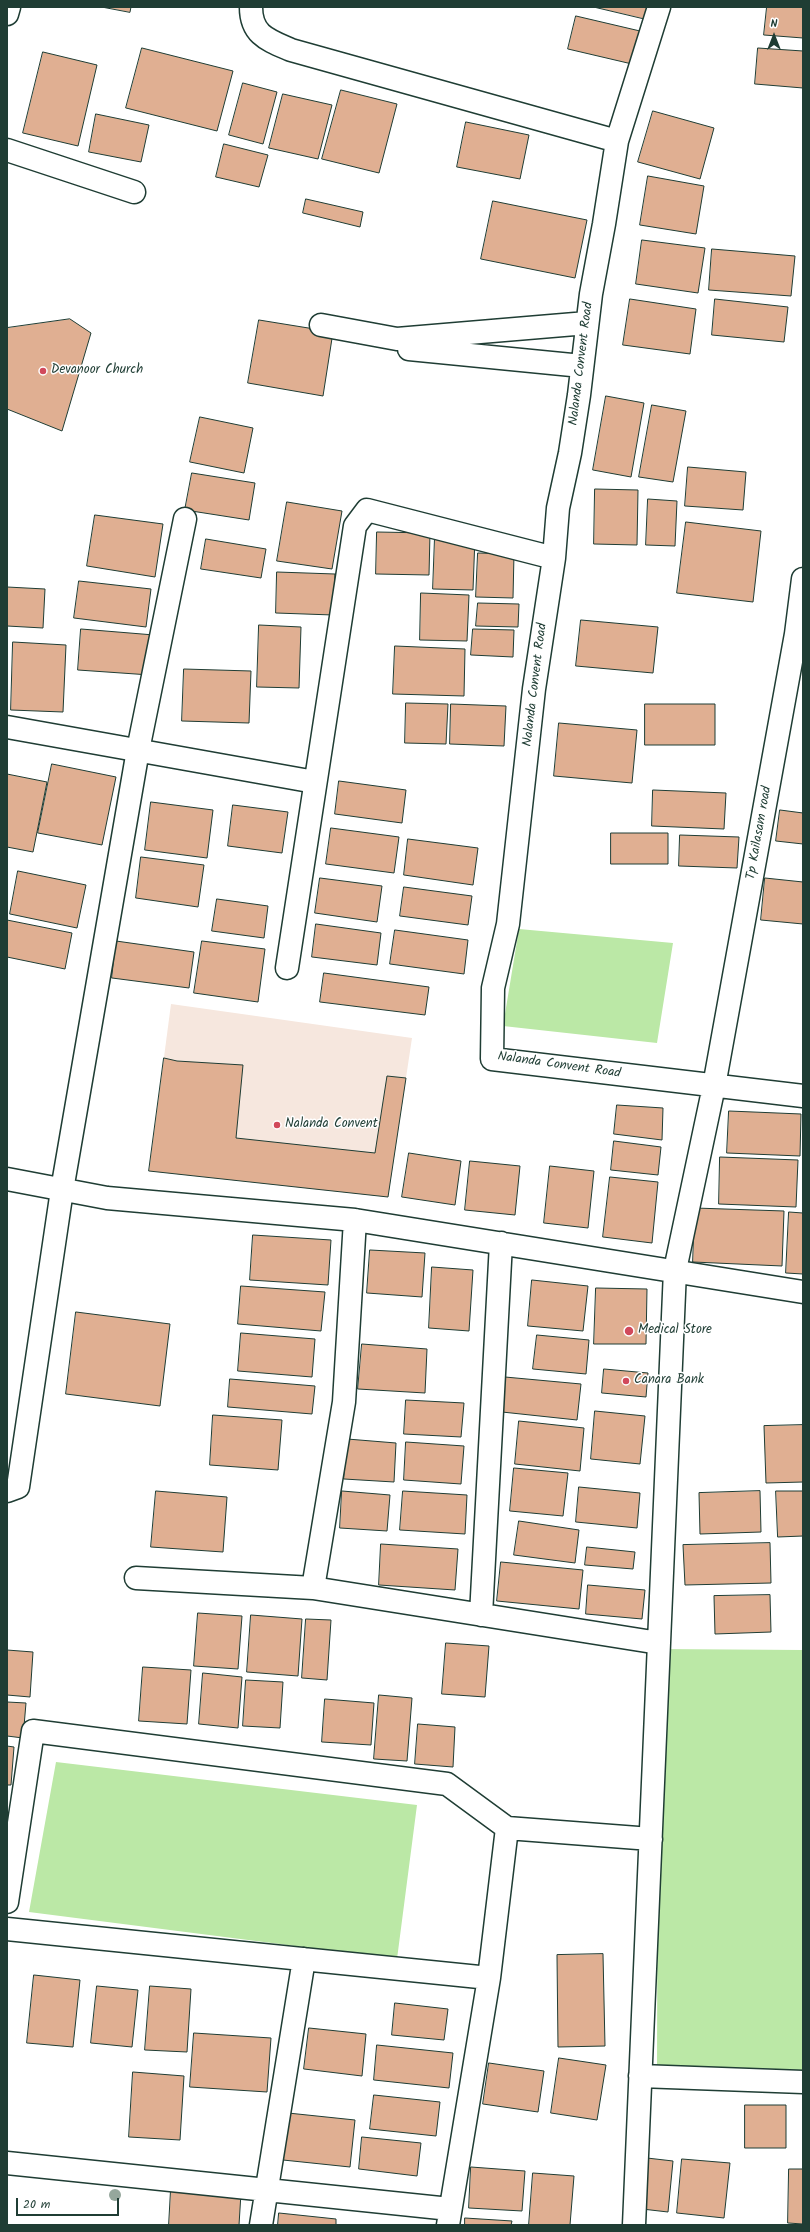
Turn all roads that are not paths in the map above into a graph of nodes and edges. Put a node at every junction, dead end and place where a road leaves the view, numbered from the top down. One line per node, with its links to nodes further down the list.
1 (9, 7): 4 (street)
2 (250, 7): 5 (street)
3 (659, 7): 5 (street, Nalanda Convent Road)
4 (7, 14)
5 (617, 141): 8 (street, Nalanda Convent Road)
6 (7, 150): 7 (street)
7 (134, 192)
8 (587, 323): 9 (street); 11 (street, Nalanda Convent Road)
9 (321, 325)
10 (409, 349): 11 (street)
11 (582, 366): 13 (street, Nalanda Convent Road)
12 (185, 519): 16 (street)
13 (554, 558): 17 (street); 19 (street, Nalanda Convent Road)
14 (803, 579): 19 (street, Tp Kailasam road)
15 (7, 727): 16 (street)
16 (138, 750): 17 (street); 22 (street)
17 (314, 782): 18 (street)
18 (287, 968)
19 (714, 1086): 20 (street, Nalanda Convent Road); 25 (street, Tp Kailasam road)
20 (803, 1096)
21 (7, 1179): 22 (street)
22 (62, 1190): 23 (street); 27 (street)
23 (355, 1220): 24 (street); 29 (street)
24 (502, 1243): 25 (street); 30 (street)
25 (675, 1270): 26 (street); 31 (street, Tp Kailasam road)
26 (803, 1292)
27 (7, 1491)
28 (136, 1578): 29 (street)
29 (313, 1588): 30 (street)
30 (481, 1615): 31 (street)
31 (659, 1643): 33 (street, Tp Kailasam road)
32 (507, 1828): 33 (street); 34 (street); 37 (street)
33 (651, 1839): 38 (street, Tp Kailasam road)
34 (7, 1902)
35 (7, 1929): 36 (street)
36 (304, 1959): 37 (street); 41 (street)
37 (489, 1978): 42 (street)
38 (640, 2076): 39 (street); 44 (street, Tp Kailasam road)
39 (803, 2082)
40 (7, 2163): 41 (street)
41 (266, 2191): 42 (street); 43 (street)
42 (449, 2217)
43 (261, 2225)
44 (634, 2225)

